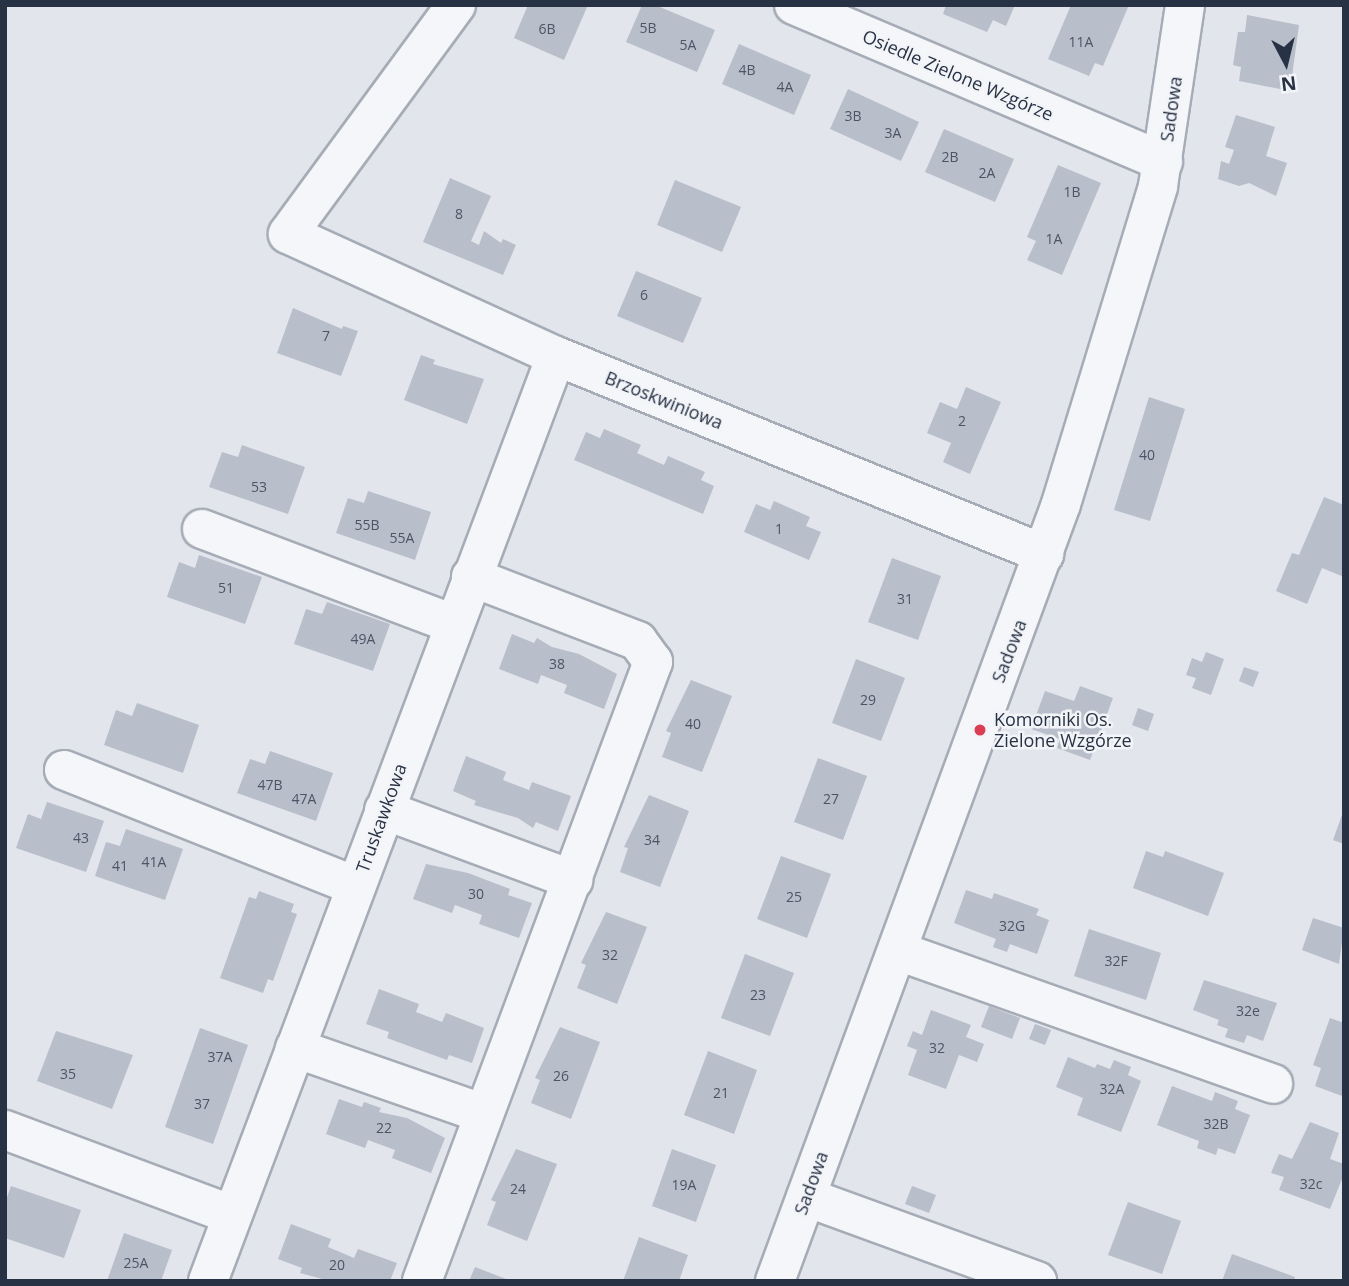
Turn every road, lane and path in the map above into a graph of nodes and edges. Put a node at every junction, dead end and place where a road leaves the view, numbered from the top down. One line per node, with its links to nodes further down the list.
1 (456, 5): 5 (street, Brzoskwiniowa)
2 (794, 5): 4 (street, Osiedle Zielone Wzgórze)
3 (1185, 5): 4 (street, Sadowa)
4 (1163, 162): 7 (street, Sadowa)
5 (556, 356): 7 (street, Brzoskwiniowa); 8 (street, Truskawkowa)
6 (202, 529): 9 (street)
7 (1044, 554): 14 (street, Sadowa)
8 (471, 577): 9 (street, Truskawkowa); 12 (street)
9 (454, 624): 11 (street, Truskawkowa)
10 (64, 771): 13 (street)
11 (384, 810): 12 (street); 13 (street, Truskawkowa)
12 (573, 880): 17 (street)
13 (356, 886): 15 (street, Truskawkowa)
14 (898, 951): 16 (street); 19 (street, Sadowa)
15 (295, 1048): 17 (street); 20 (street, Truskawkowa)
16 (1273, 1084)
17 (484, 1114): 22 (street)
18 (5, 1130): 20 (street)
19 (806, 1197): 23 (street, Sadowa); 24 (street)
20 (232, 1216): 21 (street, Truskawkowa)
21 (208, 1281)
22 (422, 1281)
23 (775, 1281)
24 (1037, 1281)

